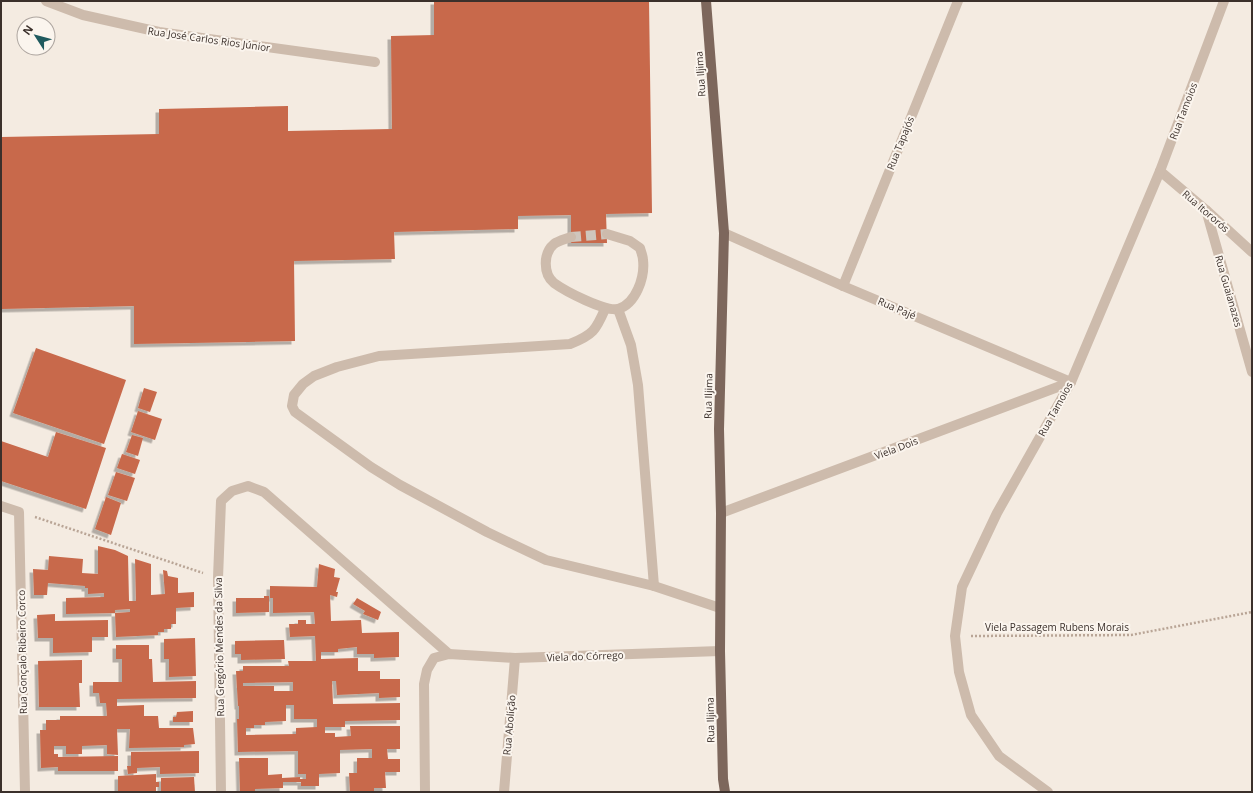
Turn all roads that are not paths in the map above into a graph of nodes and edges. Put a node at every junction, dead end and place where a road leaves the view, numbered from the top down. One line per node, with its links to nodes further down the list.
1 (46, 1): 5 (street, Rua José Carlos Rios Júnior)
2 (706, 1): 8 (main road, Rua Iljima)
3 (958, 1): 12 (street, Rua Tapajós)
4 (1224, 1): 6 (street, Rua Tamoios)
5 (375, 62)
6 (1160, 172): 7 (street, Rua Itororós); 16 (street, Rua Tamoios)
7 (1206, 210): 11 (street, Rua Itororós); 15 (street, Rua Guaianazes)
8 (724, 232): 12 (street, Rua Pajé); 18 (main road, Rua Iljima)
9 (607, 234): 14 (street)
10 (571, 237): 13 (street)
11 (1252, 252)
12 (843, 286): 16 (street, Rua Pajé)
13 (605, 309): 14 (street); 19 (street)
14 (618, 309): 19 (street)
15 (1252, 372)
16 (1071, 382): 18 (street, Viela Dois); 29 (street, Rua Tamoios)
17 (1, 506): 24 (street, Rua Gonçalo Ribeiro Corco)
18 (721, 513): 20 (main road, Rua Iljima)
19 (654, 586): 20 (street)
20 (720, 608): 21 (main road, Rua Iljima)
21 (720, 651): 23 (street, Viela do Córrego); 28 (main road, Rua Iljima)
22 (449, 654): 23 (street, Viela do Córrego); 25 (street, Rua Gregório Mendes da Silva); 26 (street)
23 (515, 658): 27 (street, Rua Abolição)
24 (25, 792)
25 (221, 792)
26 (425, 792)
27 (504, 792)
28 (725, 792)
29 (1048, 792)

